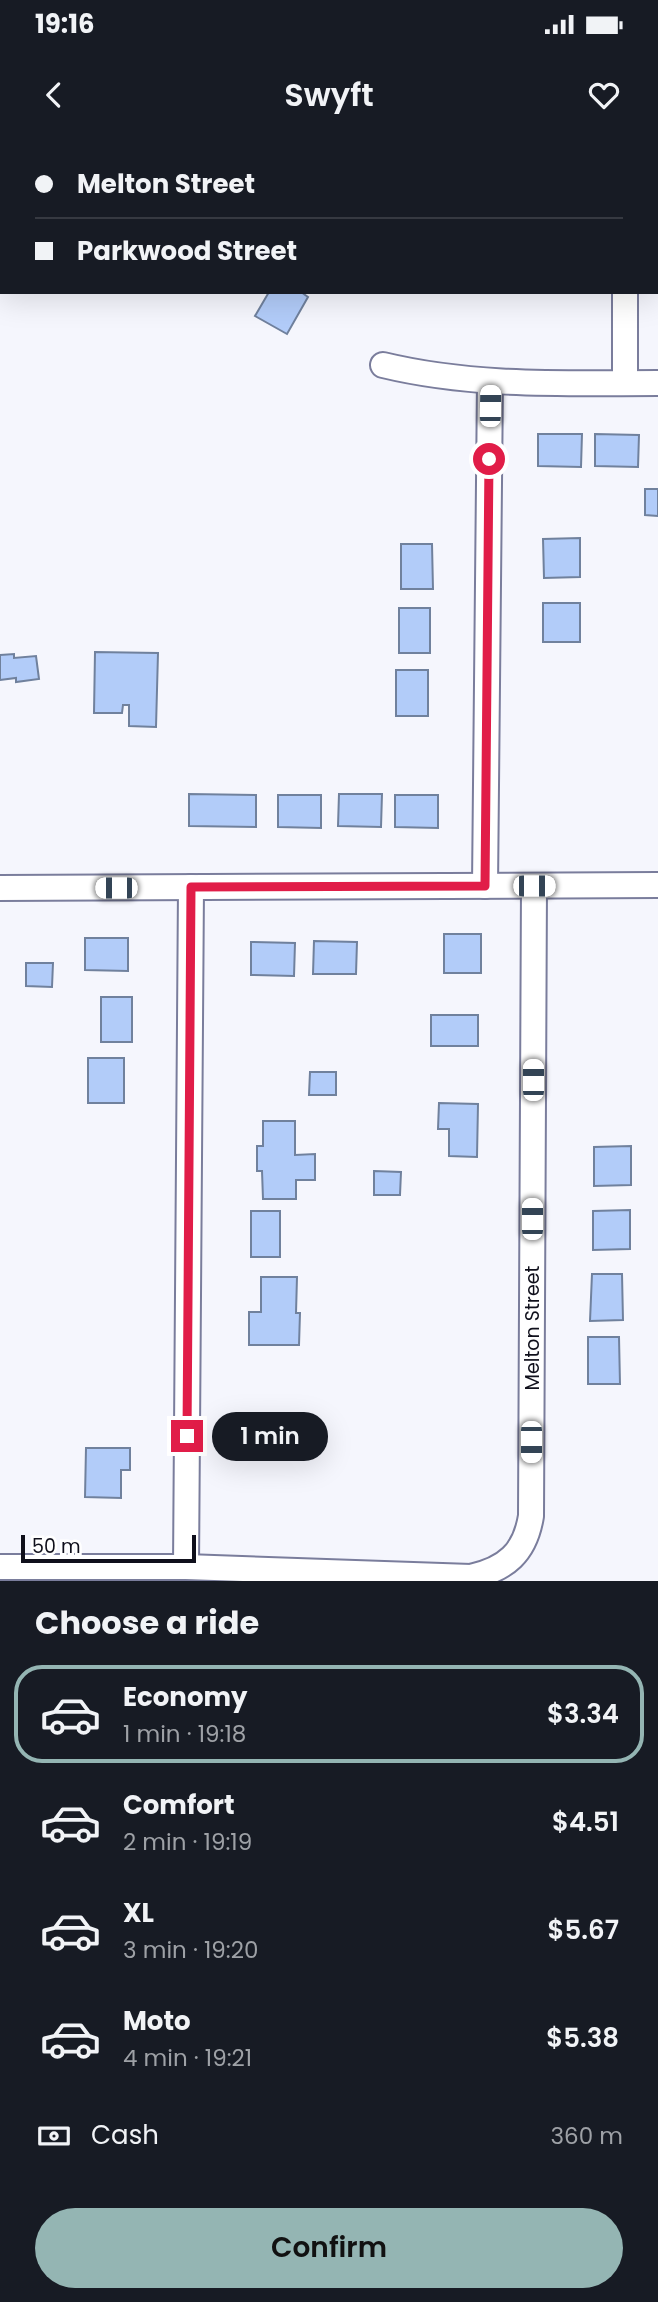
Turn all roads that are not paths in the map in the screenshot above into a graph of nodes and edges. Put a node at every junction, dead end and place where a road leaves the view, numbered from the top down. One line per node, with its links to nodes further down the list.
1 (625, 294): 4 (street)
2 (383, 365): 3 (street)
3 (490, 382): 4 (street); 7 (street)
4 (625, 383): 5 (street)
5 (658, 383)
6 (658, 885): 8 (street)
7 (485, 886): 8 (street); 9 (street)
8 (534, 886): 12 (street, Melton Street)
9 (191, 887): 10 (street); 12 (street)
10 (0, 888)
11 (0, 1567): 12 (street)
12 (186, 1567)

